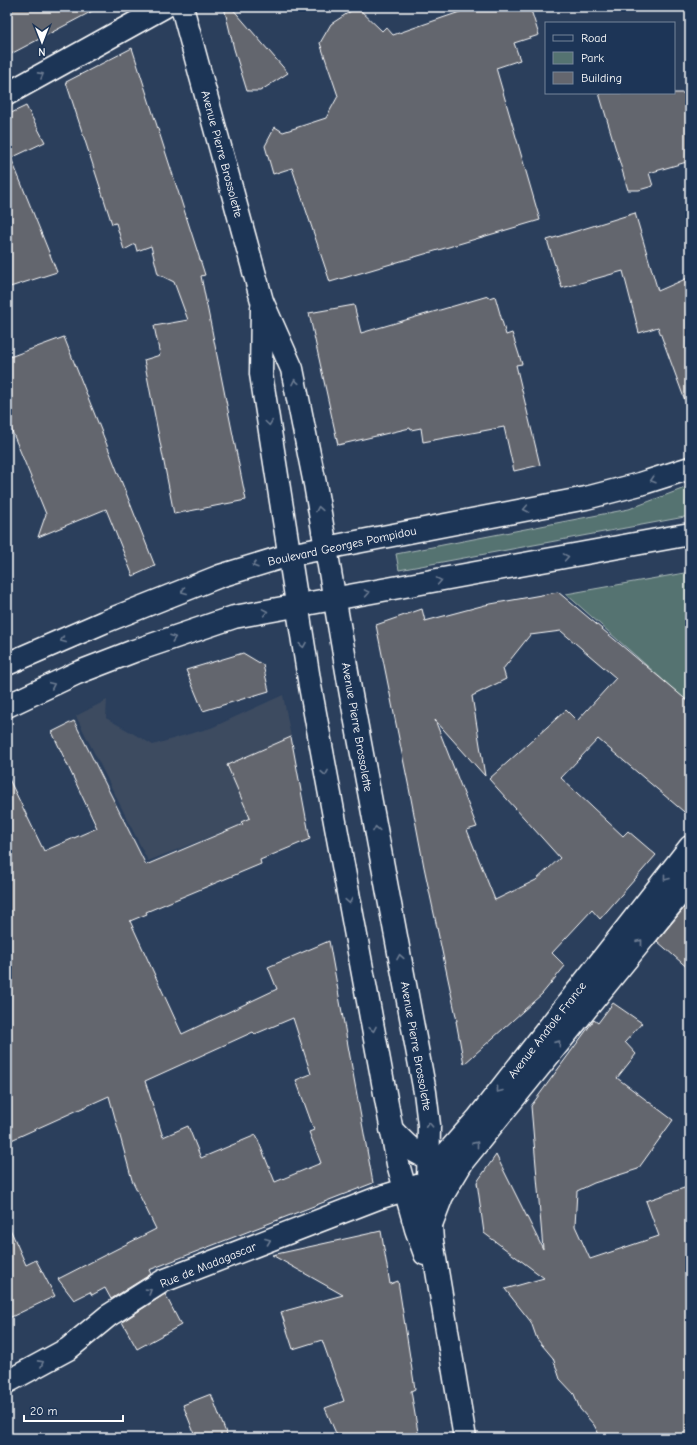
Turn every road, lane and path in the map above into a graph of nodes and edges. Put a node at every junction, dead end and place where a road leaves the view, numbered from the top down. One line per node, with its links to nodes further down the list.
1 (164, 7): 3 (main road, one-way to 1)
2 (182, 7): 4 (main road, Avenue Pierre Brossolette)
3 (7, 94)
4 (262, 301): 7 (main road, Avenue Pierre Brossolette, one-way to 4); 8 (main road, Avenue Pierre Brossolette, one-way to 8)
5 (690, 468): 7 (main road, Boulevard Georges Pompidou, one-way to 7)
6 (690, 534): 9 (main road, one-way to 6)
7 (326, 548): 8 (main road, Boulevard Georges Pompidou); 9 (main road, Avenue Pierre Brossolette)
8 (289, 554): 10 (main road, Avenue Pierre Brossolette); 11 (main road, Boulevard Georges Pompidou, one-way to 11)
9 (335, 599): 10 (main road); 16 (main road, Avenue Pierre Brossolette, one-way to 9)
10 (297, 606): 12 (main road, one-way to 10); 15 (main road, Avenue Pierre Brossolette, one-way to 15)
11 (7, 664)
12 (7, 706)
13 (690, 847): 16 (main road, Avenue Anatole France, one-way to 16)
14 (690, 881): 17 (main road, Avenue Anatole France, one-way to 14)
15 (391, 1129): 16 (main road); 19 (main road, Avenue Pierre Brossolette)
16 (434, 1160): 17 (main road); 18 (main road, Avenue Pierre Brossolette)
17 (463, 1161): 20 (main road, Avenue Anatole France)
18 (428, 1183): 19 (main road, Rue de Madagascar); 20 (main road, Avenue Pierre Brossolette)
19 (404, 1190): 20 (main road, Avenue Pierre Brossolette); 21 (main road, Rue de Madagascar, one-way to 19)
20 (422, 1222): 22 (main road, Avenue Pierre Brossolette)
21 (7, 1382)
22 (465, 1438)

